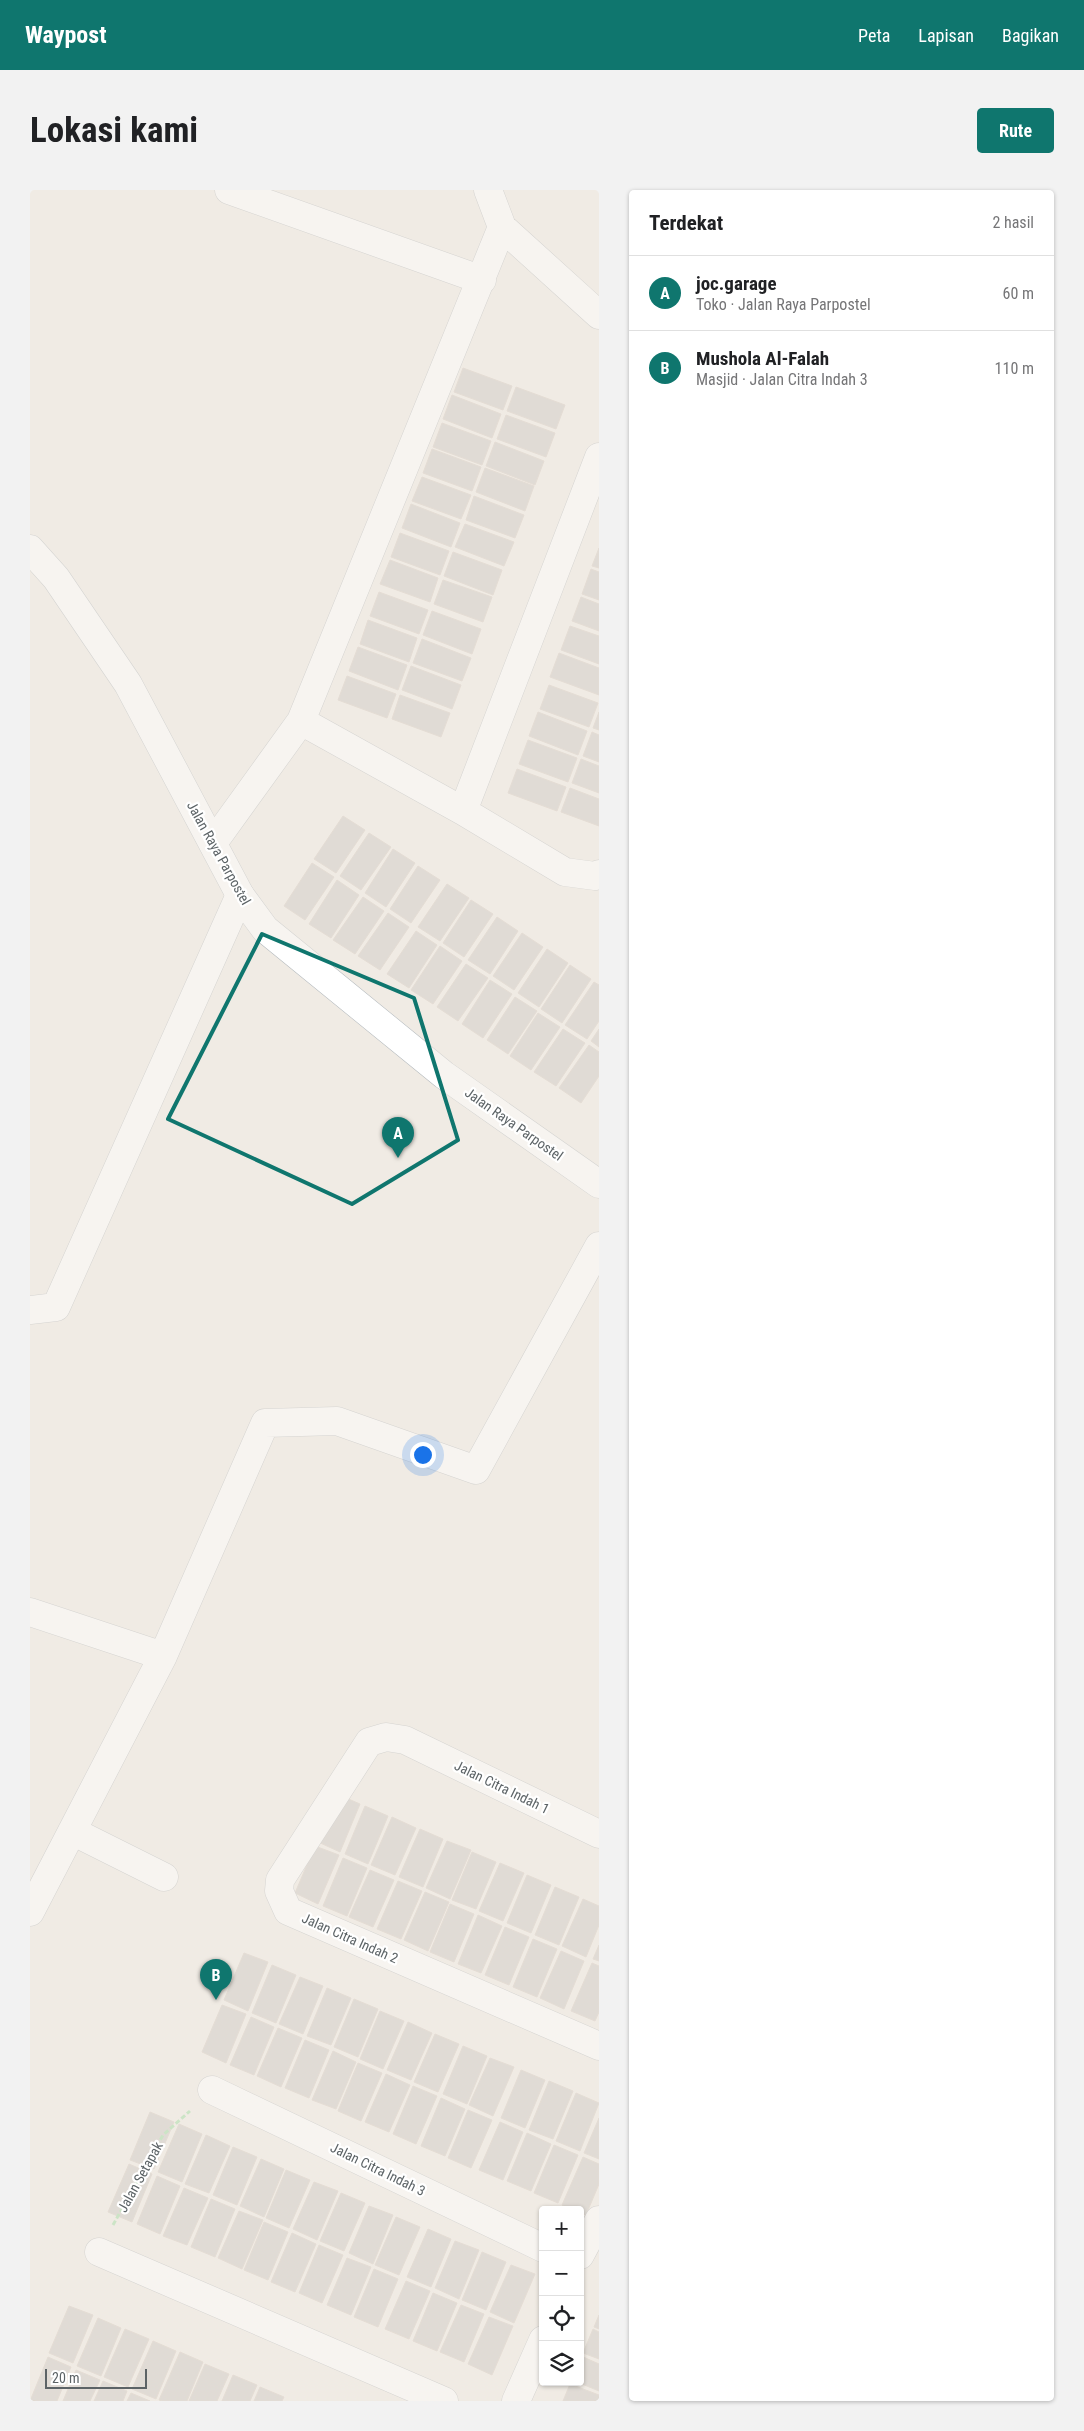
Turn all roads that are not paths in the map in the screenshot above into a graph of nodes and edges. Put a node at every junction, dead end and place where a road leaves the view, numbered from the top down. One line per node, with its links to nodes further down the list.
1 (229, 190): 4 (street)
2 (488, 190): 3 (street)
3 (502, 227): 4 (street); 5 (street)
4 (482, 280): 8 (street)
5 (599, 315)
6 (599, 457): 9 (street)
7 (30, 549): 10 (street, Jalan Raya Parpostel)
8 (301, 721): 9 (street); 10 (street)
9 (463, 810): 11 (street)
10 (213, 843): 12 (street, Jalan Raya Parpostel)
11 (599, 874)
12 (240, 895): 13 (street, Jalan Raya Parpostel); 15 (street)
13 (599, 1184)
14 (599, 1246): 17 (street)
15 (30, 1310)
16 (30, 1612): 17 (street)
17 (163, 1656): 19 (street)
18 (405, 1740): 20 (street, Jalan Citra Indah 1); 23 (street, Jalan Citra Indah 2)
19 (72, 1831): 21 (street); 22 (street)
20 (599, 1834)
21 (164, 1877)
22 (30, 1912)
23 (599, 2046)
24 (212, 2090): 26 (street, Jalan Citra Indah 3)
25 (599, 2220): 27 (street)
26 (539, 2246)
27 (582, 2251)
28 (99, 2252): 30 (street)
29 (543, 2341): 31 (street)
30 (444, 2401)
31 (516, 2401)

